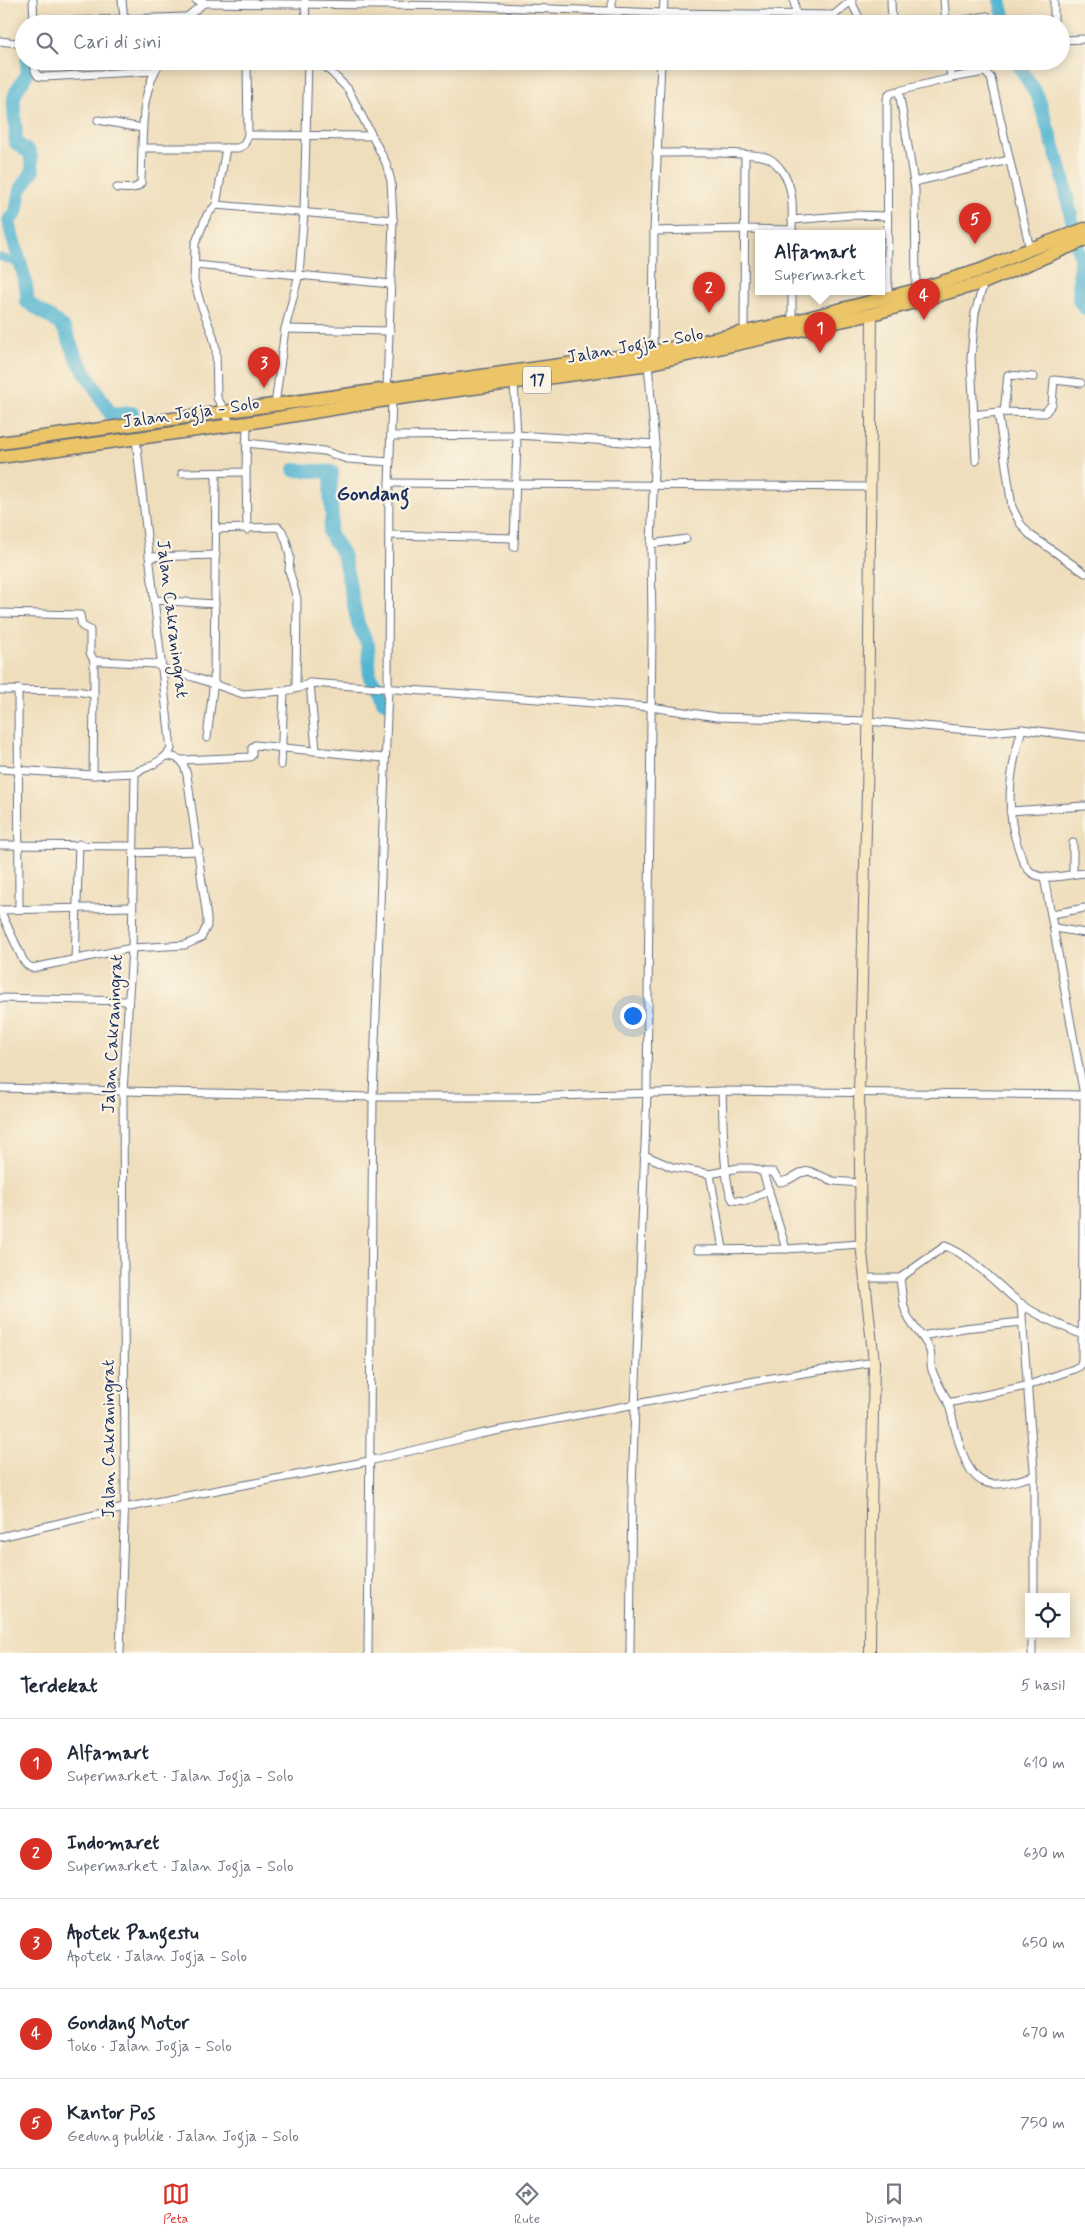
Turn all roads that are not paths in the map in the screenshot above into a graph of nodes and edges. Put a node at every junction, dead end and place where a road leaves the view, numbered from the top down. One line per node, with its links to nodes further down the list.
1 (33, 0): 14 (street)
2 (122, 0): 15 (street)
3 (612, 0): 12 (street)
4 (664, 0): 13 (street)
5 (794, 0): 18 (street)
6 (891, 0): 20 (street)
7 (944, 0): 21 (street)
8 (1054, 0): 22 (street)
9 (201, 1): 11 (street); 16 (street)
10 (852, 1): 18 (street); 19 (street)
11 (305, 2): 12 (street); 17 (street)
12 (612, 10): 13 (street)
13 (663, 13): 18 (street)
14 (34, 15)
15 (124, 15)
16 (189, 15)
17 (306, 15)
18 (796, 15)
19 (858, 15)
20 (892, 15)
21 (945, 15)
22 (1054, 15)
23 (1085, 39): 24 (street)
24 (1070, 40)
25 (0, 41): 26 (street)
26 (15, 43)
27 (35, 70): 33 (street)
28 (247, 70): 38 (street)
29 (308, 70): 40 (street)
30 (329, 70): 39 (street)
31 (660, 70): 43 (street)
32 (950, 70): 34 (street)
33 (153, 71): 37 (street)
34 (951, 78): 35 (street); 45 (street)
35 (900, 91): 46 (street); 50 (street)
36 (98, 120): 37 (street)
37 (142, 128): 41 (street)
38 (248, 135): 40 (street); 42 (street)
39 (372, 136): 40 (street); 51 (street)
40 (306, 137): 49 (street)
41 (142, 148): 42 (street); 47 (street)
42 (226, 148): 48 (street)
43 (656, 153): 44 (street); 57 (street)
44 (745, 155): 52 (street); 53 (street)
45 (1009, 160): 46 (street); 60 (street)
46 (914, 182): 65 (street)
47 (117, 188)
48 (216, 205): 49 (street); 61 (street)
49 (304, 212): 51 (street); 62 (street)
50 (886, 216): 52 (street); 67 (street)
51 (393, 220): 64 (street)
52 (792, 220): 56 (street)
53 (744, 229): 55 (street); 57 (street); 72 (street)
54 (1085, 229): 59 (highway, Jalan Jogja - Solo / 17)
55 (760, 230)
56 (792, 230)
57 (654, 231): 73 (street)
58 (1085, 240): 59 (highway, Jalan Jogja - Solo / 17)
59 (1061, 243): 60 (highway, Jalan Jogja - Solo / 17); 63 (highway, Jalan Jogja - Solo / 17)
60 (1030, 249): 65 (highway, Jalan Jogja - Solo / 17)
61 (195, 265): 62 (street); 79 (street)
62 (299, 274): 64 (street); 70 (street)
63 (985, 282): 68 (highway, Jalan Jogja - Solo / 17); 81 (street)
64 (391, 284): 71 (street)
65 (916, 290): 67 (highway, Jalan Jogja - Solo / 17)
66 (792, 295): 69 (street)
67 (888, 298): 69 (highway, Jalan Jogja - Solo / 17)
68 (872, 314): 73 (highway, Jalan Jogja - Solo / 17); 99 (street)
69 (792, 322): 72 (highway, Jalan Jogja - Solo / 17)
70 (285, 329): 71 (street); 78 (street)
71 (390, 331): 77 (street)
72 (744, 332): 73 (highway, Jalan Jogja - Solo / 17)
73 (651, 358): 76 (highway, Jalan Jogja - Solo / 17); 77 (highway, Jalan Jogja - Solo / 17); 89 (street)
74 (1034, 377): 80 (street)
75 (1081, 382): 80 (street)
76 (514, 383): 77 (highway, Jalan Jogja - Solo / 17); 84 (street)
77 (389, 394): 78 (highway, Jalan Jogja - Solo / 17); 82 (highway, Jalan Jogja - Solo / 17); 85 (street)
78 (275, 405): 79 (highway, Jalan Jogja - Solo / 17)
79 (226, 412): 83 (street); 87 (highway, Jalan Jogja - Solo / 17)
80 (1001, 412): 81 (street); 109 (street)
81 (973, 414): 91 (street)
82 (247, 423): 83 (highway, Jalan Jogja - Solo / 17); 88 (street)
83 (230, 426): 86 (highway, Jalan Jogja - Solo / 17)
84 (517, 435): 85 (street); 89 (street); 97 (street)
85 (391, 436): 92 (street)
86 (136, 438): 90 (highway, Jalan Jogja - Solo / 17); 108 (street, Jalan Cakraningrat)
87 (0, 443)
88 (246, 443): 92 (street); 93 (street)
89 (655, 444): 98 (street)
90 (0, 457)
91 (976, 461)
92 (390, 462): 96 (street)
93 (246, 472): 94 (street); 101 (street)
94 (216, 473): 95 (street); 100 (street)
95 (182, 474)
96 (389, 483): 97 (street); 102 (street)
97 (515, 483): 98 (street); 103 (street)
98 (652, 486): 99 (street); 105 (street)
99 (870, 487): 124 (street)
100 (216, 529): 101 (street); 107 (street)
101 (247, 530): 118 (street)
102 (389, 535): 103 (street); 117 (street)
103 (514, 538): 106 (street)
104 (686, 539): 105 (street)
105 (651, 544): 123 (street)
106 (514, 546)
107 (216, 556): 108 (street); 111 (street)
108 (149, 557): 110 (street, Jalan Cakraningrat)
109 (1085, 574)
110 (154, 600): 111 (street); 114 (street, Jalan Cakraningrat)
111 (216, 604): 116 (street)
112 (0, 614): 113 (street)
113 (94, 661): 114 (street); 122 (street)
114 (161, 667): 116 (street); 130 (street, Jalan Cakraningrat)
115 (310, 683): 117 (street); 118 (street); 129 (street)
116 (214, 685): 121 (street); 127 (street)
117 (388, 687): 123 (street); 131 (street)
118 (296, 688): 121 (street)
119 (18, 689): 120 (street); 122 (street); 135 (street)
120 (0, 690)
121 (284, 691): 128 (street)
122 (94, 694): 137 (street)
123 (651, 707): 124 (street); 163 (street)
124 (868, 721): 125 (street); 164 (street)
125 (1022, 729): 126 (street); 139 (street)
126 (1085, 736)
127 (207, 738)
128 (282, 748): 129 (street); 132 (street); 133 (street)
129 (316, 750): 131 (street)
130 (168, 756): 132 (street); 136 (street)
131 (384, 758): 166 (street)
132 (183, 760): 145 (street)
133 (281, 765)
134 (0, 769): 135 (street)
135 (20, 770): 137 (street); 142 (street)
136 (135, 773): 137 (street); 144 (street, Jalan Cakraningrat)
137 (93, 775)
138 (1085, 806): 139 (street)
139 (1010, 811): 148 (street)
140 (1073, 843): 147 (street)
141 (0, 844): 142 (street)
142 (18, 844): 143 (street); 150 (street)
143 (79, 844): 144 (street); 151 (street)
144 (134, 849): 145 (street); 149 (street, Jalan Cakraningrat)
145 (199, 851): 156 (street)
146 (1085, 873): 147 (street)
147 (1073, 874): 148 (street)
148 (1044, 877): 153 (street)
149 (132, 907): 151 (street); 156 (street, Jalan Cakraningrat)
150 (19, 908): 151 (street); 157 (street)
151 (78, 908): 157 (street)
152 (1085, 908): 153 (street)
153 (1052, 914): 154 (street)
154 (1055, 928): 155 (street); 165 (street)
155 (1085, 933)
156 (132, 948): 157 (street); 159 (street, Jalan Cakraningrat)
157 (75, 960)
158 (0, 998): 159 (street)
159 (128, 1002): 161 (street, Jalan Cakraningrat)
160 (0, 1088): 161 (street)
161 (123, 1090): 166 (street); 189 (street, Jalan Cakraningrat)
162 (722, 1091): 163 (street); 164 (street); 168 (street)
163 (647, 1092): 166 (street); 167 (street)
164 (859, 1092): 165 (street); 171 (street)
165 (1084, 1095): 181 (street)
166 (373, 1097): 187 (street)
167 (644, 1156): 170 (street); 185 (street)
168 (726, 1170): 169 (street); 170 (street); 172 (street)
169 (763, 1172): 171 (street); 172 (street)
170 (710, 1174): 174 (street)
171 (860, 1183): 173 (street)
172 (769, 1190): 175 (street)
173 (861, 1244): 175 (street); 177 (street)
174 (722, 1249): 175 (street); 176 (street)
175 (786, 1249)
176 (698, 1250)
177 (865, 1278): 178 (street); 183 (street)
178 (900, 1278): 179 (street); 182 (street)
179 (1021, 1303): 180 (street); 181 (street)
180 (1022, 1322): 182 (street); 184 (street)
181 (1082, 1335): 184 (street)
182 (922, 1336): 186 (street)
183 (874, 1362): 185 (street); 196 (street)
184 (1026, 1386): 186 (street); 188 (street)
185 (634, 1403): 187 (street); 195 (street)
186 (948, 1403): 188 (street)
187 (369, 1461): 189 (street); 194 (street)
188 (1034, 1476): 191 (street)
189 (124, 1508): 190 (street); 193 (street, Jalan Cakraningrat)
190 (0, 1538)
191 (1034, 1593)
192 (1032, 1638): 197 (street)
193 (120, 1653)
194 (368, 1653)
195 (630, 1653)
196 (870, 1653)
197 (1032, 1653)

